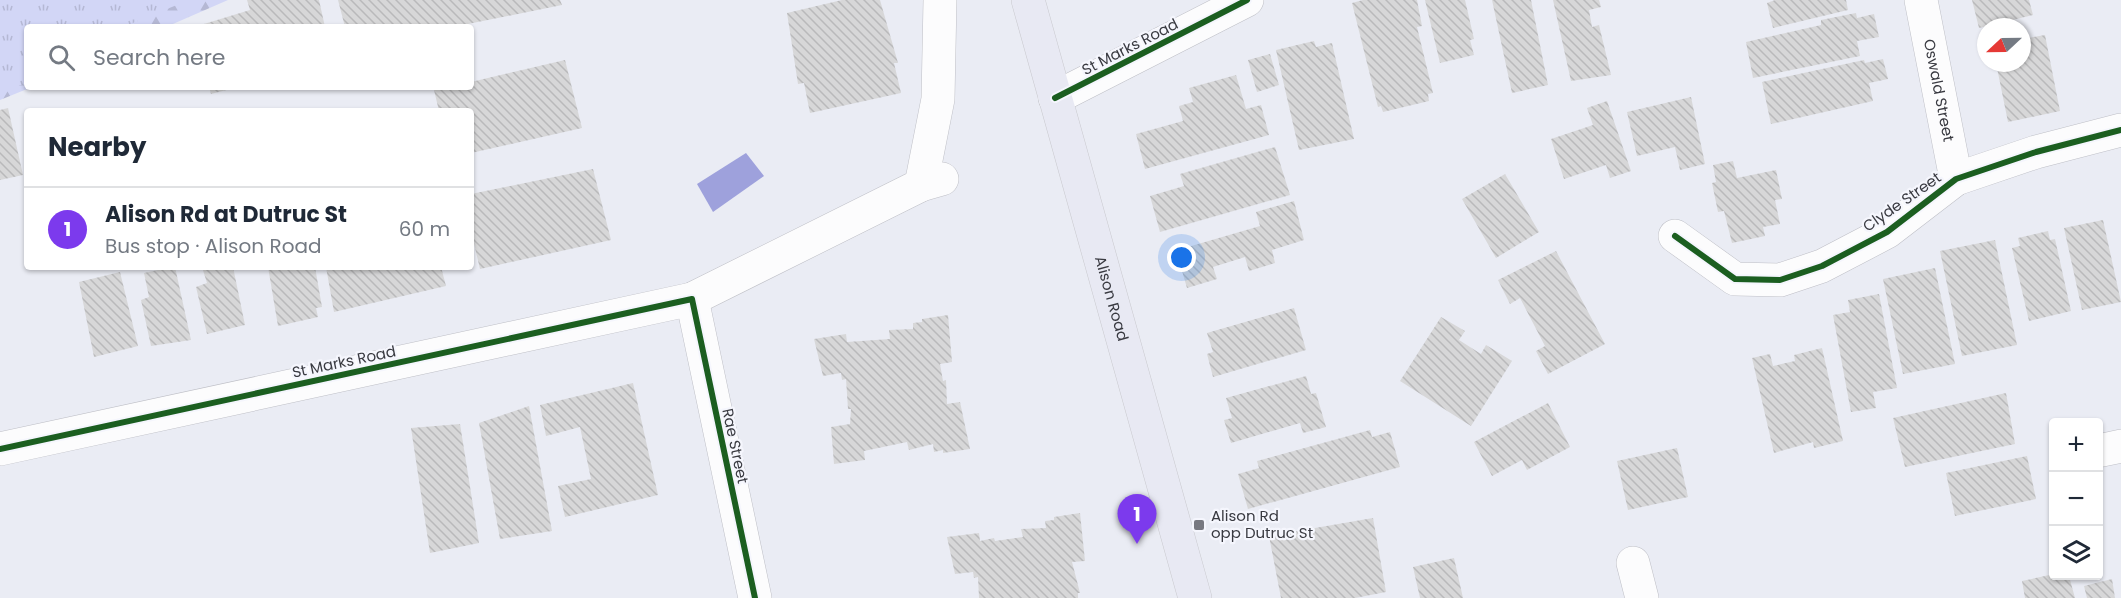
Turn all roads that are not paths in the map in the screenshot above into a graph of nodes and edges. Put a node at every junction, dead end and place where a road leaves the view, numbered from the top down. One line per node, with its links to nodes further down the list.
1 (940, 0): 9 (street, St Marks Road)
2 (1028, 0): 5 (main road, Alison Road)
3 (1247, 0): 5 (street, St Marks Road)
4 (1921, 0): 7 (street, Oswald Street)
5 (1055, 98): 15 (main road, Alison Road)
6 (2121, 130): 7 (street, Clyde Street)
7 (1956, 179): 8 (street, Clyde Street)
8 (1675, 236)
9 (692, 299): 11 (street, St Marks Road); 14 (street, Rae Street)
10 (2121, 446): 12 (street)
11 (0, 448)
12 (2103, 450)
13 (1633, 563): 16 (street)
14 (755, 598)
15 (1195, 598)
16 (1642, 598)

